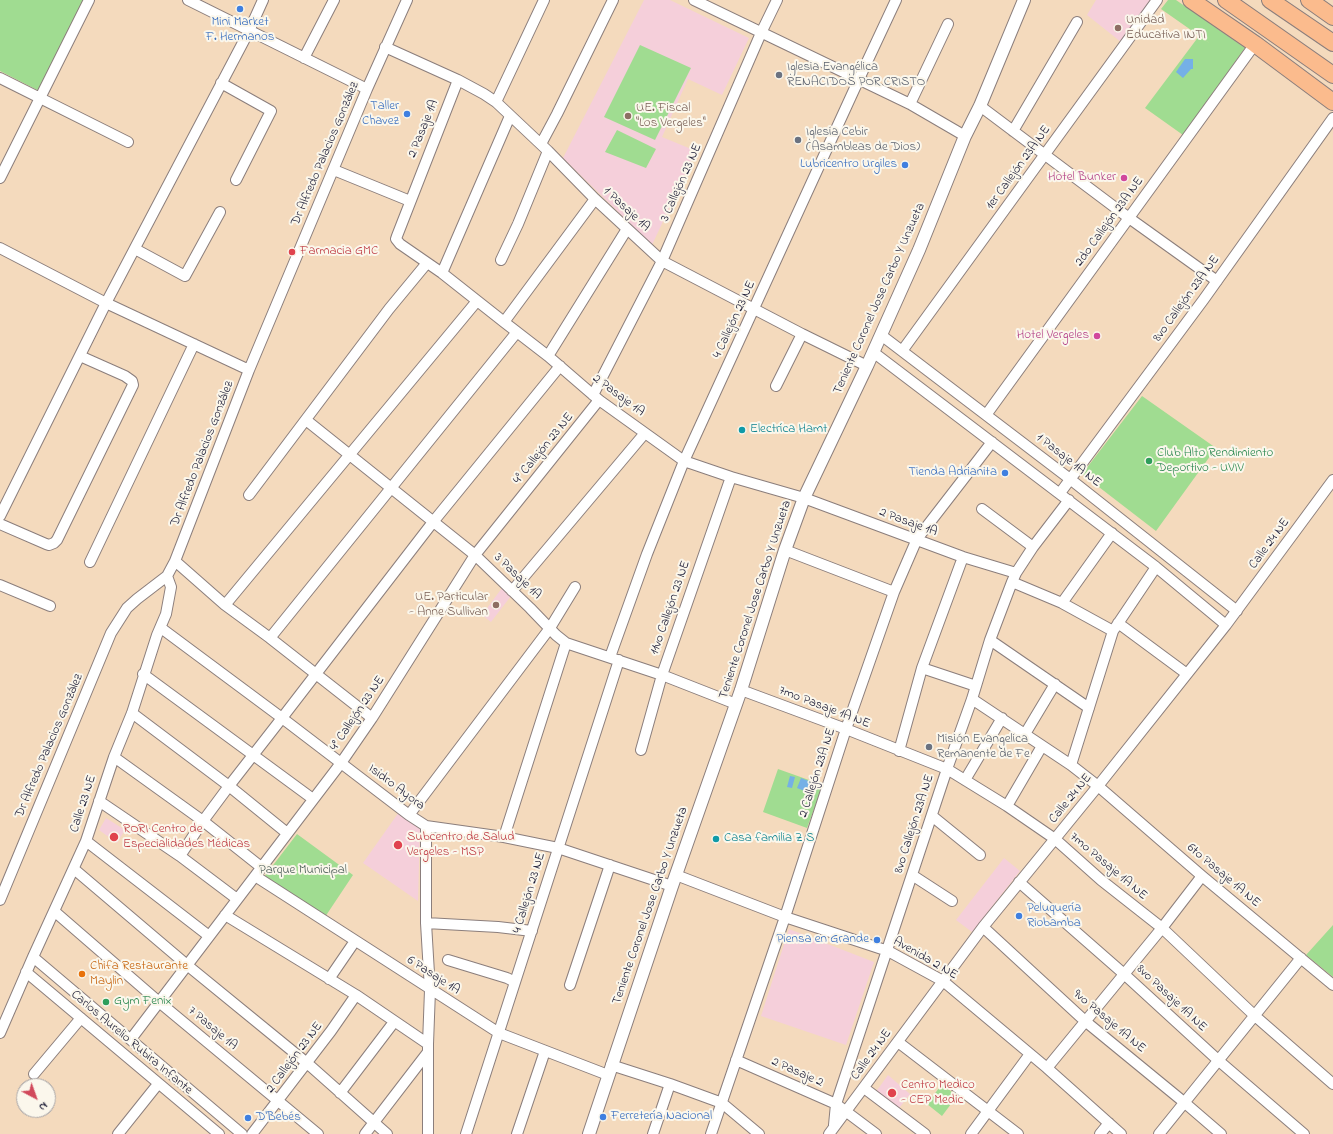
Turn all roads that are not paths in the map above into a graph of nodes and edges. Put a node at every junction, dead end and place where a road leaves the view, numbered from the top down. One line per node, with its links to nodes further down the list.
1 (89, 0): 32 (street)
2 (188, 0): 20 (street)
3 (263, 0): 20 (street)
4 (334, 0): 25 (street)
5 (407, 0): 24 (street, Dr Alfredo Palacios González)
6 (544, 0): 33 (street)
7 (613, 0): 42 (street)
8 (694, 0): 21 (street)
9 (777, 0): 21 (street, 3 Callejón 23 NE)
10 (896, 0): 28 (street, 4 Callejón 23 NE)
11 (1024, 0): 36 (street, Teniente Coronel Jose Carbo Y Unzueta)
12 (1157, 0): 43 (street, 1er Callejón 23A NE)
13 (1191, 0): 23 (main road)
14 (1226, 0): 26 (main road)
15 (1270, 0): 22 (main road)
16 (1309, 0): 17 (main road)
17 (1333, 17)
18 (1077, 22): 39 (street)
19 (948, 24): 35 (street)
20 (249, 31): 25 (street); 30 (street)
21 (761, 33): 28 (street); 55 (street, 3 Callejón 23 NE)
22 (1333, 43)
23 (1255, 44): 34 (main road); 50 (street, 2do Callejón 23A NE)
24 (385, 47): 29 (street, 1 Pasaje 1A); 31 (street, Dr Alfredo Palacios González)
25 (304, 58): 31 (street)
26 (1333, 75)
27 (0, 78): 32 (street)
28 (859, 79): 35 (street); 61 (street, 4 Callejón 23 NE)
29 (458, 80): 33 (street, 1 Pasaje 1A); 48 (street, 2 Pasaje 1A)
30 (221, 83): 46 (street); 53 (street)
31 (367, 89): 44 (street, Dr Alfredo Palacios González)
32 (40, 97): 41 (street); 45 (street)
33 (496, 102): 37 (street, 1 Pasaje 1A)
34 (1333, 102)
35 (910, 104): 40 (street)
36 (980, 106): 39 (street); 40 (street, Teniente Coronel Jose Carbo Y Unzueta)
37 (510, 116): 42 (street, 1 Pasaje 1A); 57 (street)
38 (1333, 118): 58 (street, 8vo Callejón 23A NE)
39 (1013, 131): 43 (street)
40 (965, 136): 65 (street, Teniente Coronel Jose Carbo Y Unzueta)
41 (128, 142)
42 (544, 148): 47 (street, 1 Pasaje 1A); 54 (street)
43 (1044, 155): 50 (street); 67 (street, 1er Callejón 23A NE)
44 (334, 170): 48 (street); 73 (street, Dr Alfredo Palacios González)
45 (0, 178)
46 (236, 180)
47 (595, 199): 51 (street, 1 Pasaje 1A); 62 (street)
48 (410, 201): 56 (street, 2 Pasaje 1A)
49 (220, 212): 53 (street)
50 (1129, 218): 58 (street); 76 (street, 2do Callejón 23A NE)
51 (627, 229): 55 (street, 1 Pasaje 1A); 70 (street)
52 (0, 248): 60 (street)
53 (135, 249): 60 (street)
54 (501, 260)
55 (662, 261): 61 (street, 1 Pasaje 1A); 75 (street, 3 Callejón 23 NE)
56 (427, 263): 57 (street, 2 Pasaje 1A); 77 (street)
57 (442, 273): 59 (street, 2 Pasaje 1A)
58 (1217, 281): 83 (street, 8vo Callejón 23A NE)
59 (477, 301): 62 (street, 2 Pasaje 1A); 80 (street)
60 (106, 303): 66 (street); 69 (street)
61 (755, 309): 64 (street, 1 Pasaje 1A); 81 (street, 4 Callejón 23 NE)
62 (504, 322): 63 (street, 2 Pasaje 1A)
63 (517, 332): 70 (street, 2 Pasaje 1A); 85 (street)
64 (802, 334): 72 (street, 1 Pasaje 1A); 74 (street)
65 (881, 335): 67 (street, 1 Pasaje 1A NE); 68 (street, Teniente Coronel Jose Carbo Y Unzueta)
66 (194, 344): 73 (street); 101 (street)
67 (902, 351): 76 (street, 1 Pasaje 1A NE)
68 (873, 352): 72 (street, Teniente Coronel Jose Carbo Y Unzueta); 79 (street)
69 (80, 356): 91 (street); 93 (street)
70 (548, 356): 71 (street, 2 Pasaje 1A)
71 (560, 366): 75 (street, 2 Pasaje 1A); 92 (street)
72 (867, 366): 88 (street, Teniente Coronel Jose Carbo Y Unzueta)
73 (249, 370): 100 (street, Dr Alfredo Palacios González)
74 (776, 386)
75 (596, 397): 78 (street, 2 Pasaje 1A); 98 (street, 4° Callejón 23 NE)
76 (986, 415): 83 (street, 1 Pasaje 1A NE)
77 (306, 420): 80 (street, 3 Pasaje 1A); 87 (street)
78 (645, 433): 81 (street, 2 Pasaje 1A); 107 (street)
79 (992, 442): 86 (street); 95 (street, 2 Callejón 23A NE)
80 (349, 454): 85 (street, 3 Pasaje 1A); 110 (street)
81 (684, 461): 82 (street, 2 Pasaje 1A); 120 (street, 4 Callejón 23 NE)
82 (731, 478): 88 (street, 2 Pasaje 1A); 125 (street, 11vo Callejón 23 NE)
83 (1070, 479): 86 (street, 8vo Callejón 23A NE); 112 (street, 1 Pasaje 1A NE)
84 (1333, 480): 112 (street, Calle 24 NE)
85 (391, 487): 92 (street, 3 Pasaje 1A); 117 (street)
86 (1060, 493): 89 (street)
87 (249, 495)
88 (804, 498): 95 (street, 2 Pasaje 1A); 97 (street, Teniente Coronel Jose Carbo Y Unzueta)
89 (1069, 500): 94 (street); 96 (street, 8vo Callejón 23A NE)
90 (982, 509): 96 (street)
91 (0, 516)
92 (432, 522): 98 (street, 3 Pasaje 1A); 123 (street)
93 (0, 524)
94 (1112, 533): 102 (street); 109 (street)
95 (916, 539): 99 (street, 2 Pasaje 1A); 108 (street, 2 Callejón 23A NE)
96 (1033, 547): 104 (street, 8vo Callejón 23A NE)
97 (785, 550): 108 (street); 128 (street, Teniente Coronel Jose Carbo Y Unzueta)
98 (475, 555): 107 (street, 3 Pasaje 1A); 134 (street, 4° Callejón 23 NE)
99 (963, 557): 104 (street, 2 Pasaje 1A); 121 (street)
100 (175, 561): 103 (street, Dr Alfredo Palacios González); 110 (street)
101 (90, 562)
102 (1156, 567): 113 (street); 114 (street)
103 (167, 576): 115 (street, Calle 23 NE); 172 (street, Dr Alfredo Palacios González)
104 (1014, 578): 109 (street, 2 Pasaje 1A); 118 (street, 8vo Callejón 23A NE)
105 (0, 585): 111 (street)
106 (575, 587): 116 (street)
107 (512, 591): 116 (street, 3 Pasaje 1A)
108 (894, 592): 136 (street, 2 Callejón 23A NE)
109 (1062, 603): 114 (street, 2 Pasaje 1A)
110 (225, 605): 117 (street)
111 (50, 606)
112 (1237, 611): 113 (street, Calle 24 NE)
113 (1226, 625): 124 (street, Calle 24 NE)
114 (1116, 627): 124 (street, 2 Pasaje 1A); 131 (street)
115 (161, 628): 122 (street, Calle 23 NE); 133 (street, Isidro Ayora)
116 (550, 628): 119 (street, 3 Pasaje 1A); 152 (street)
117 (270, 638): 123 (street)
118 (990, 640): 126 (street); 127 (street, 8vo Callejón 23A NE)
119 (566, 643): 120 (street, 3 Pasaje 1A); 157 (street)
120 (614, 658): 125 (street, 3 Pasaje 1A); 160 (street, 4 Callejón 23 NE)
121 (922, 668): 127 (street); 140 (street)
122 (143, 674): 132 (street, Calle 23 NE); 141 (street)
123 (316, 674): 133 (street); 134 (street)
124 (1187, 674): 148 (street, Calle 24 NE)
125 (662, 675): 130 (street, 3 Pasaje 1A); 139 (street, 11vo Callejón 23 NE)
126 (1055, 684): 131 (street); 137 (street)
127 (976, 686): 129 (street, 8vo Callejón 23A NE)
128 (741, 690): 130 (street, Teniente Coronel Jose Carbo Y Unzueta); 136 (street, 7mo Pasaje 1A NE)
129 (972, 699): 135 (street, 6to Pasaje 1A NE); 145 (street, 8vo Callejón 23A NE)
130 (736, 704): 169 (street, Teniente Coronel Jose Carbo Y Unzueta)
131 (1088, 708): 144 (street)
132 (132, 713): 142 (street, Calle 23 NE); 147 (street)
133 (282, 718): 141 (street); 143 (street, Isidro Ayora)
134 (372, 718): 143 (street, 4° Callejón 23 NE)
135 (1002, 718): 137 (street, 6to Pasaje 1A NE); 146 (street)
136 (846, 729): 140 (street, 7mo Pasaje 1A NE); 176 (street, 2 Callejón 23A NE)
137 (1025, 734): 138 (street, 6to Pasaje 1A NE)
138 (1042, 746): 144 (street, 6to Pasaje 1A NE); 151 (street)
139 (641, 750)
140 (899, 751): 145 (street, 7mo Pasaje 1A NE)
141 (253, 754): 147 (street); 149 (street)
142 (114, 757): 150 (street, Calle 23 NE); 154 (street)
143 (341, 763): 149 (street, 4° Callejón 23 NE); 152 (street, Isidro Ayora)
144 (1071, 765): 148 (street, 6to Pasaje 1A NE)
145 (947, 769): 146 (street, 7mo Pasaje 1A NE); 153 (street, 8vo Callejón 23A NE)
146 (965, 780): 151 (street, 7mo Pasaje 1A NE)
147 (229, 786): 154 (street); 156 (street)
148 (1098, 786): 158 (street, Calle 24 NE); 168 (street, 6to Pasaje 1A NE)
149 (313, 800): 156 (street, 4° Callejón 23 NE)
150 (99, 801): 159 (street, Calle 23 NE); 162 (street)
151 (1007, 806): 158 (street, 7mo Pasaje 1A NE)
152 (409, 815): 155 (street, Isidro Ayora)
153 (932, 816): 161 (street); 166 (street, 8vo Callejón 23A NE)
154 (202, 821): 162 (street); 164 (street)
155 (426, 826): 157 (street, Isidro Ayora); 177 (street)
156 (287, 833): 164 (street, 4° Callejón 23 NE)
157 (504, 837): 160 (street, Isidro Ayora)
158 (1055, 839): 170 (street, Calle 24 NE); 179 (street, 7mo Pasaje 1A NE)
159 (86, 841): 165 (street, Calle 23 NE); 181 (street)
160 (558, 848): 163 (street, Isidro Ayora); 180 (street, 4 Callejón 23 NE)
161 (980, 855)
162 (180, 856): 171 (street)
163 (610, 865): 169 (street, Isidro Ayora); 193 (street)
164 (261, 867): 167 (street, 4° Callejón 23 NE)
165 (74, 869): 174 (street, Calle 23 NE); 187 (street)
166 (912, 875): 173 (street); 183 (street, 8vo Callejón 23A NE)
167 (255, 876): 171 (street, 4° Callejón 23 NE); 182 (street, 6 Pasaje 1A)
168 (1202, 876): 179 (street); 185 (street, 6to Pasaje 1A NE)
169 (674, 881): 176 (street, Avenida 2 NE); 213 (street, Teniente Coronel Jose Carbo Y Unzueta)
170 (1019, 882): 178 (street, Calle 24 NE); 189 (street, 8vo Pasaje 1A NE)
171 (237, 899): 175 (street, 4° Callejón 23 NE)
172 (0, 900)
173 (952, 901)
174 (54, 911): 184 (street, Calle 23 NE); 197 (street, 7 Pasaje 1A)
175 (225, 915): 181 (street, 4° Callejón 23 NE); 190 (street)
176 (785, 916): 183 (street, Avenida 2 NE); 209 (street, 2 Callejón 23A NE)
177 (426, 923): 180 (street); 195 (street)
178 (983, 927): 191 (street, Calle 24 NE); 200 (street, 9vo Pasaje 1A NE)
179 (1162, 928): 189 (street); 198 (street, 7mo Pasaje 1A NE)
180 (532, 932): 192 (street, 4 Callejón 23 NE)
181 (210, 936): 187 (street, 4° Callejón 23 NE)
182 (355, 941): 190 (street); 195 (street, 6 Pasaje 1A)
183 (888, 951): 191 (street, Avenida 2 NE); 223 (street, 8vo Callejón 23A NE)
184 (33, 957): 188 (street, Calle 23 NE); 204 (street, Carlos Aurelio Rubira Infante)
185 (1301, 958): 194 (street, 6to Pasaje 1A NE); 198 (street)
186 (448, 960): 192 (street)
187 (187, 965): 197 (street, 4° Callejón 23 NE); 211 (street)
188 (26, 972): 199 (street, Carlos Aurelio Rubira Infante); 202 (street, Calle 23 NE)
189 (1124, 974): 200 (street); 210 (street, 8vo Pasaje 1A NE)
190 (329, 979): 196 (street)
191 (943, 981): 205 (street, Calle 24 NE); 208 (street, Avenida 2 NE)
192 (516, 982): 203 (street, 4 Callejón 23 NE)
193 (570, 985)
194 (1333, 985)
195 (430, 990): 203 (street, 6 Pasaje 1A); 206 (street)
196 (356, 995): 201 (street); 211 (street, 2 Callejón 23 NE)
197 (159, 1002): 204 (street, 4° Callejón 23 NE); 220 (street, 7 Pasaje 1A)
198 (1255, 1016): 210 (street); 217 (street, 7mo Pasaje 1A NE)
199 (81, 1018): 214 (street); 215 (street, Carlos Aurelio Rubira Infante)
200 (1085, 1021): 212 (street); 222 (street, 9vo Pasaje 1A NE)
201 (394, 1022): 206 (street); 219 (street)
202 (0, 1033)
203 (499, 1033): 207 (street, 6 Pasaje 1A); 237 (street, 4 Callejón 23 NE)
204 (131, 1039): 231 (street, Carlos Aurelio Rubira Infante)
205 (898, 1042): 218 (street, Calle 24 NE); 224 (street)
206 (428, 1048): 226 (street); 236 (street)
207 (545, 1051): 213 (street, 6 Pasaje 1A); 238 (street)
208 (1030, 1054): 212 (street, Avenida 2 NE); 224 (street)
209 (736, 1060): 221 (street, 2 Callejón 23A NE); 223 (street, 2 Pasaje 2)
210 (1219, 1061): 222 (street); 251 (street, 8vo Pasaje 1A NE)
211 (307, 1063): 219 (street); 220 (street, 2 Callejón 23 NE)
212 (1047, 1068): 227 (street, Avenida 2 NE)
213 (610, 1070): 216 (street, 6 Pasaje 1A); 239 (street, Teniente Coronel Jose Carbo Y Unzueta)
214 (34, 1074)
215 (158, 1084): 229 (street); 230 (street, Carlos Aurelio Rubira Infante)
216 (670, 1084): 221 (street, 6 Pasaje 1A); 240 (street)
217 (1333, 1084)
218 (864, 1088): 225 (street, Calle 24 NE); 244 (street)
219 (340, 1093): 226 (street)
220 (278, 1101): 232 (street, 2 Callejón 23 NE); 233 (street, 7 Pasaje 1A)
221 (722, 1103): 241 (street, 2 Callejón 23A NE); 242 (street, 6 Pasaje 1A)
222 (1185, 1103): 249 (street); 250 (street, 9vo Pasaje 1A NE)
223 (836, 1104): 225 (street, 2 Pasaje 2); 228 (street, 8vo Callejón 23A NE)
224 (989, 1110): 245 (street); 246 (street)
225 (846, 1111): 228 (street, Calle 24 NE); 243 (street, 2 Pasaje 2)
226 (374, 1122): 234 (street); 235 (street)
227 (1109, 1123): 247 (street); 248 (street, Avenida 2 NE)
228 (831, 1130)
229 (118, 1134)
230 (218, 1134)
231 (242, 1134)
232 (252, 1134)
233 (318, 1134)
234 (365, 1134)
235 (387, 1134)
236 (428, 1134)
237 (466, 1134)
238 (517, 1134)
239 (589, 1134)
240 (653, 1134)
241 (712, 1134)
242 (759, 1134)
243 (876, 1134)
244 (925, 1134)
245 (971, 1134)
246 (1018, 1134)
247 (1100, 1134)
248 (1121, 1134)
249 (1159, 1134)
250 (1221, 1134)
251 (1304, 1134)

